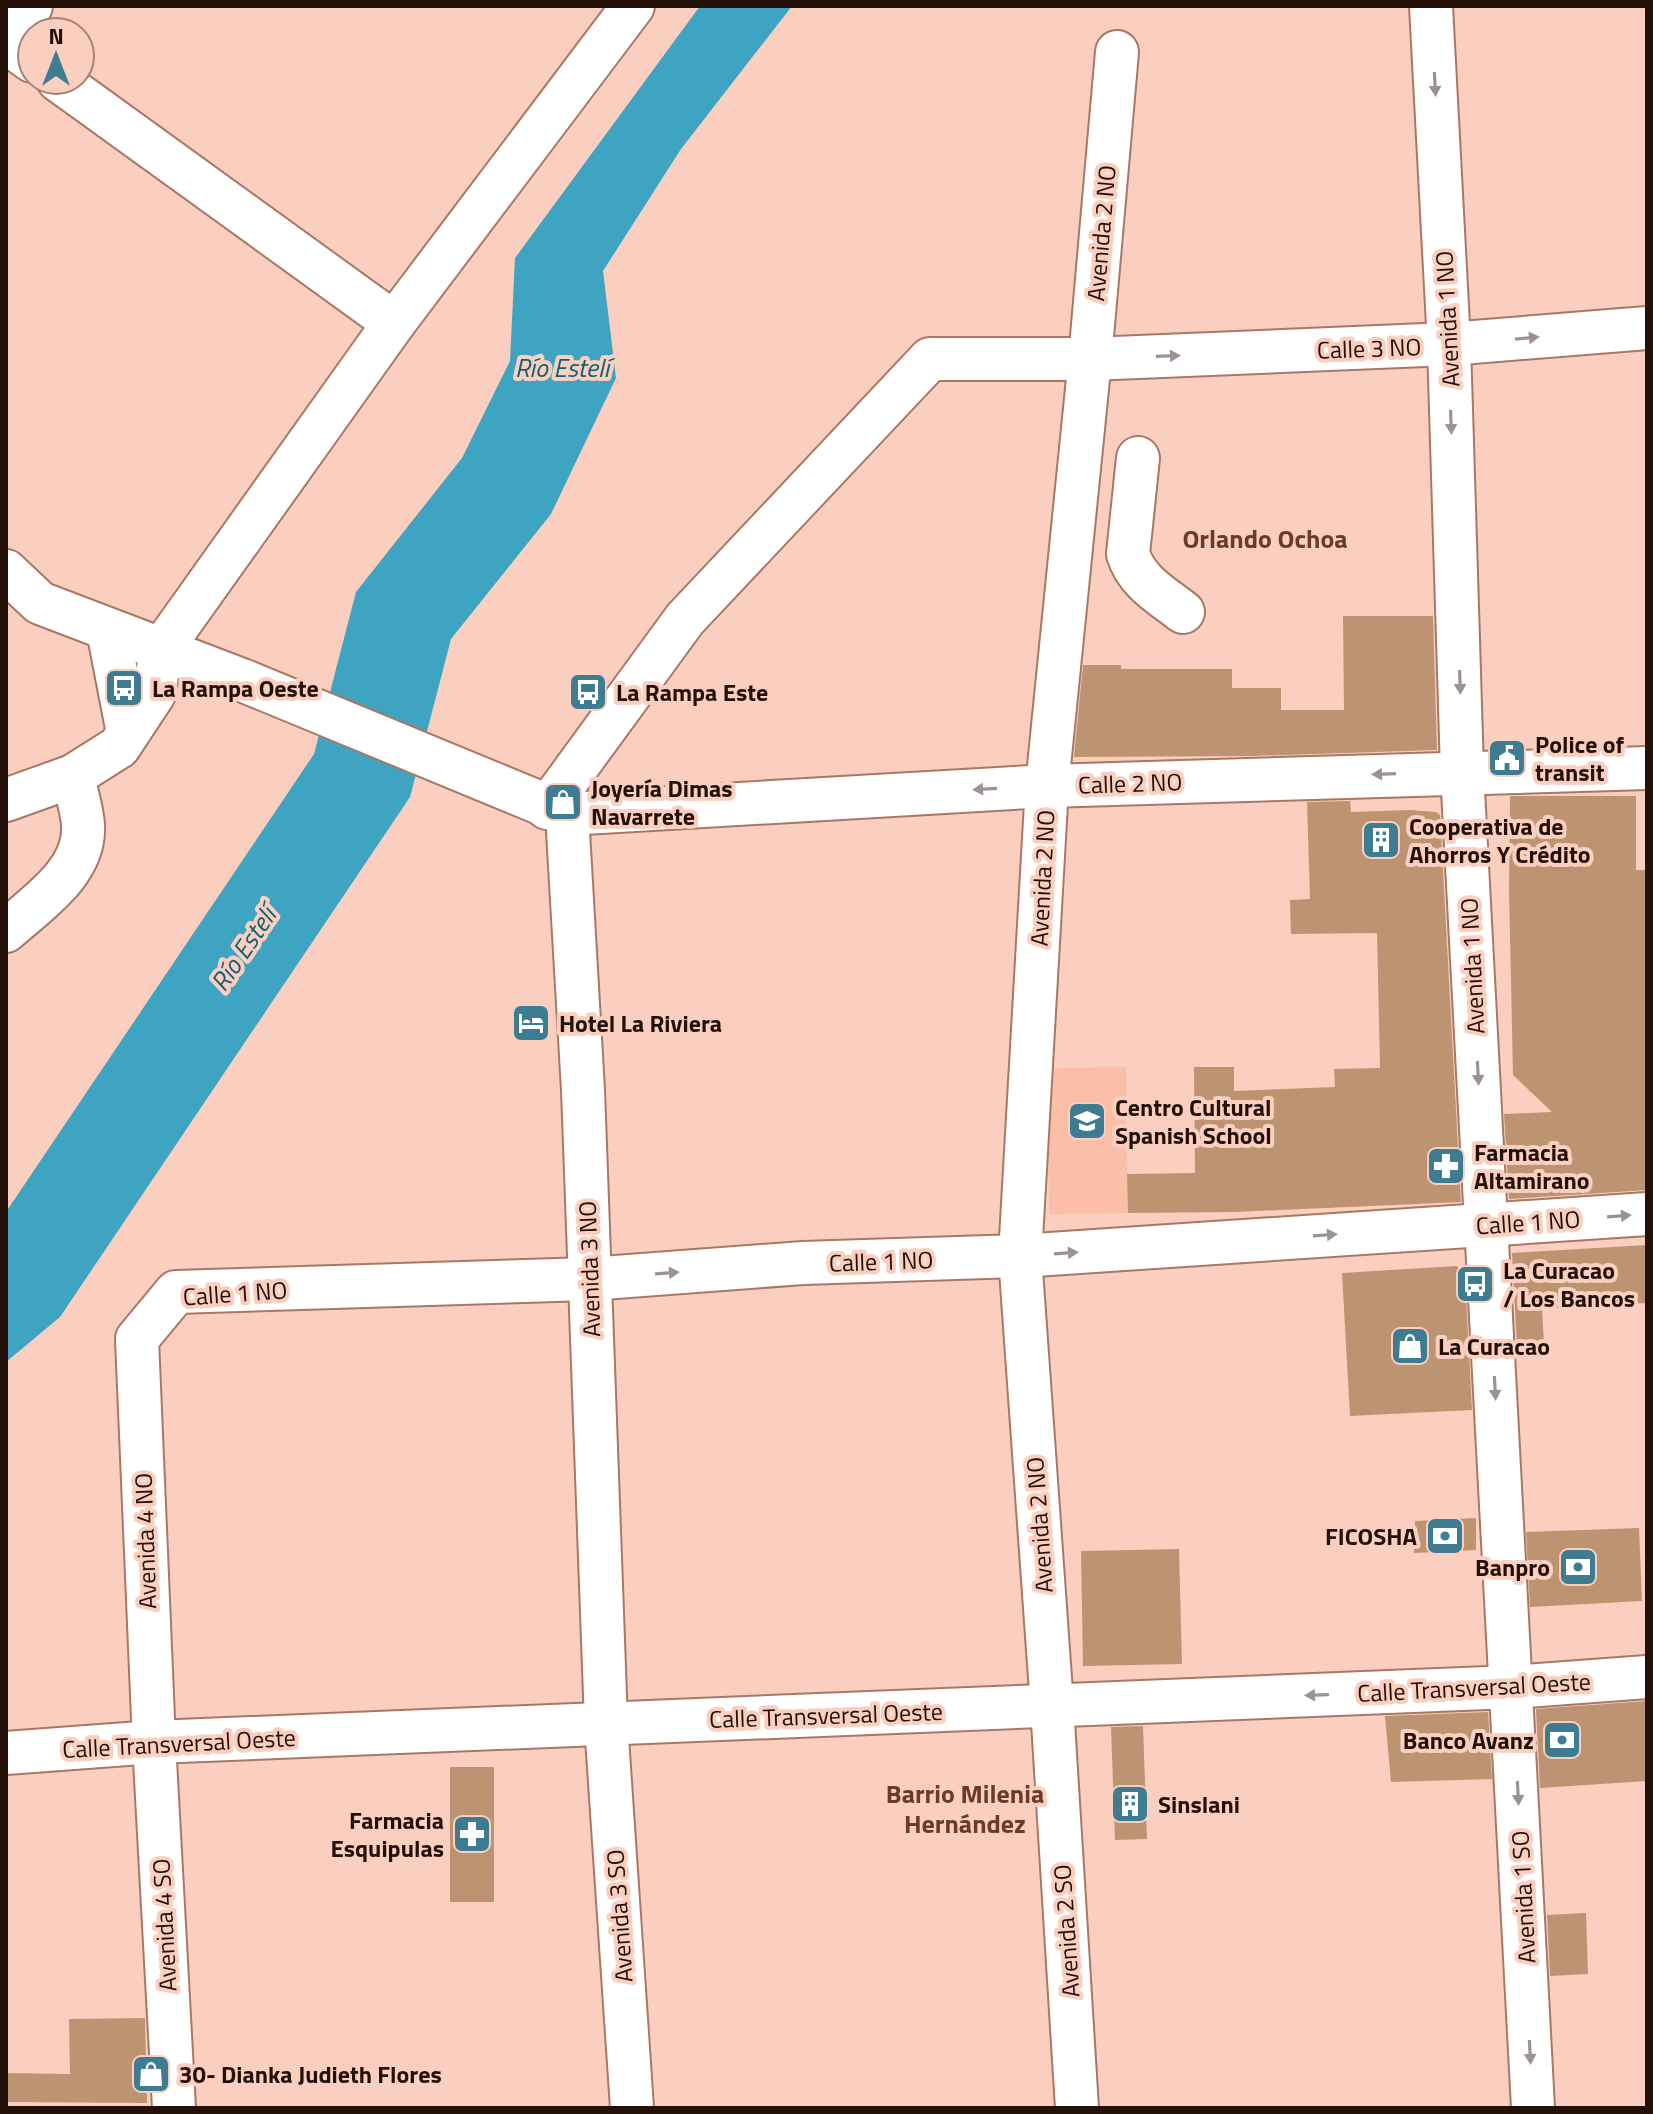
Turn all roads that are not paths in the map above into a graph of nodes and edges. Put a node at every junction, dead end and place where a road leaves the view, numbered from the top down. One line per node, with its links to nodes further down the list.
1 (31, 6): 4 (street)
2 (633, 6): 7 (street)
3 (1431, 6): 9 (street, Avenida 1 NO, one-way to 9)
4 (6, 32)
5 (1117, 52): 10 (street, Avenida 2 NO)
6 (80, 96): 7 (street)
7 (394, 323): 17 (street)
8 (1647, 328): 9 (street, Calle 3 NO, one-way to 8)
9 (1449, 344): 10 (street, Calle 3 NO, one-way to 9); 20 (street, Avenida 1 NO, one-way to 20)
10 (1090, 359): 12 (street, Avenida 2 NO); 24 (street, Calle 3 NO)
11 (1138, 458): 13 (street)
12 (1070, 553): 13 (street); 22 (street, Avenida 2 NO)
13 (1128, 554): 15 (street)
14 (6, 571): 16 (street)
15 (1183, 612)
16 (108, 630): 17 (street); 18 (street)
17 (161, 650): 18 (street); 24 (street)
18 (128, 733): 21 (street)
19 (1647, 768): 20 (street, Calle 2 NO)
20 (1462, 771): 22 (street, Calle 2 NO, one-way to 22); 27 (street, Avenida 1 NO, one-way to 27)
21 (73, 776): 23 (street); 25 (street)
22 (1047, 786): 24 (street, Calle 2 NO, one-way to 24); 28 (street, Avenida 2 NO)
23 (6, 800)
24 (557, 811): 29 (street, Avenida 3 NO)
25 (6, 931)
26 (1647, 1214): 27 (street, Calle 1 NO, one-way to 26)
27 (1486, 1224): 28 (street, Calle 1 NO, one-way to 27); 32 (street, Avenida 1 NO, one-way to 32)
28 (1020, 1256): 29 (street, Calle 1 NO, one-way to 28); 33 (street, Avenida 2 NO)
29 (589, 1279): 30 (street, Calle 1 NO); 34 (street, Avenida 3 NO)
30 (137, 1339): 35 (street, Avenida 4 NO)
31 (1647, 1677): 32 (street, Calle Transversal Oeste)
32 (1512, 1687): 33 (street, Calle Transversal Oeste, one-way to 33); 40 (street, Avenida 1 SO, one-way to 40)
33 (1052, 1706): 34 (street, Calle Transversal Oeste); 39 (street, Avenida 2 SO)
34 (606, 1723): 35 (street, Calle Transversal Oeste); 38 (street, Avenida 3 SO)
35 (154, 1742): 36 (street, Calle Transversal Oeste); 37 (street, Avenida 4 SO)
36 (6, 1753)
37 (174, 2108)
38 (632, 2108)
39 (1077, 2108)
40 (1533, 2108)

